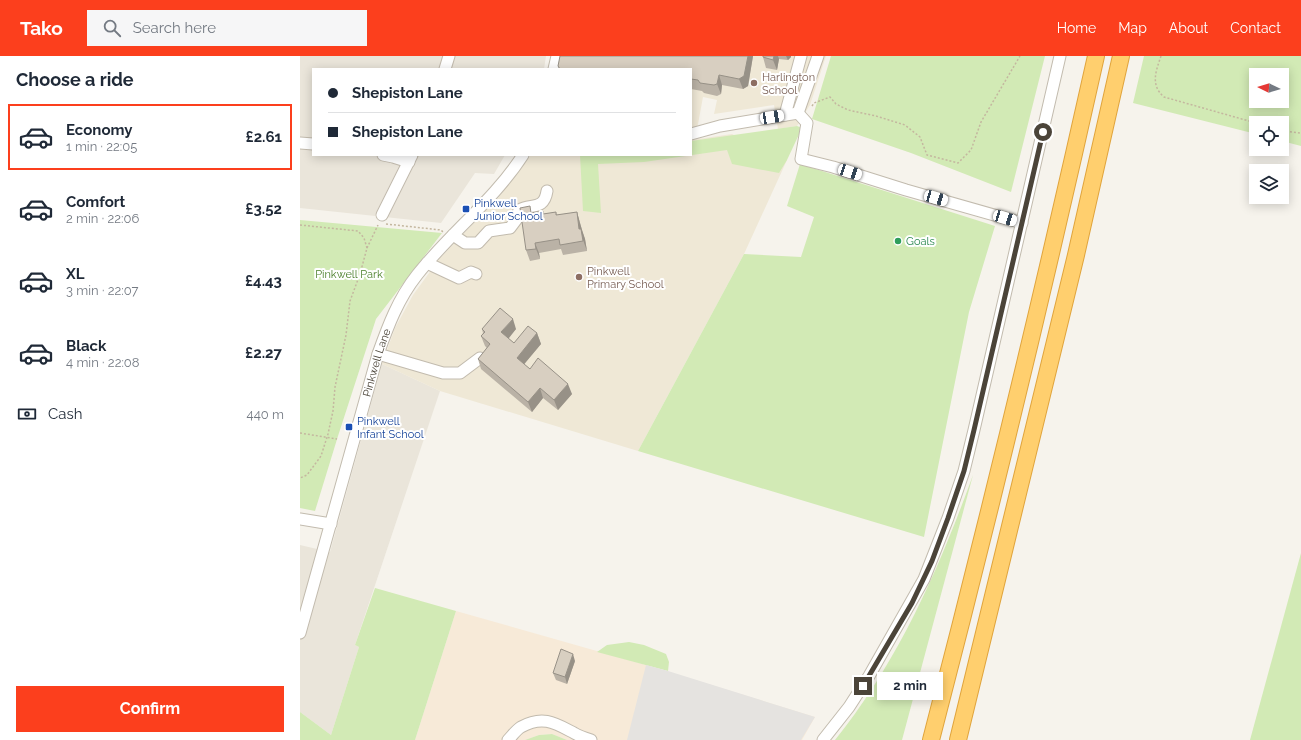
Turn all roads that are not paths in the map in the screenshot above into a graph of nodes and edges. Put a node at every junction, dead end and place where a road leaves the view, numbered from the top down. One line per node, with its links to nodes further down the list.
1 (449, 56): 8 (street)
2 (557, 56): 9 (street)
3 (801, 56): 11 (street)
4 (818, 56): 10 (street)
5 (1060, 56): 20 (street)
6 (1096, 56): 32 (highway)
7 (1121, 56): 33 (highway)
8 (445, 68)
9 (554, 68)
10 (798, 113): 11 (street); 20 (street)
11 (785, 115): 12 (street)
12 (692, 134)
13 (300, 142): 14 (street)
14 (312, 144)
15 (388, 156): 17 (street)
16 (522, 156): 21 (street, Pinkwell Lane)
17 (410, 159): 19 (street)
18 (547, 191): 21 (street)
19 (381, 218)
20 (1022, 223): 31 (street)
21 (451, 237): 22 (street, Pinkwell Lane)
22 (427, 263): 23 (street); 24 (street, Pinkwell Lane)
23 (476, 274)
24 (378, 354): 25 (street); 27 (street, Pinkwell Lane)
25 (480, 358)
26 (300, 519): 27 (street)
27 (331, 524): 28 (street, Pinkwell Lane)
28 (300, 633)
29 (508, 740): 30 (street)
30 (591, 740)
31 (823, 740)
32 (931, 740)
33 (958, 740)

